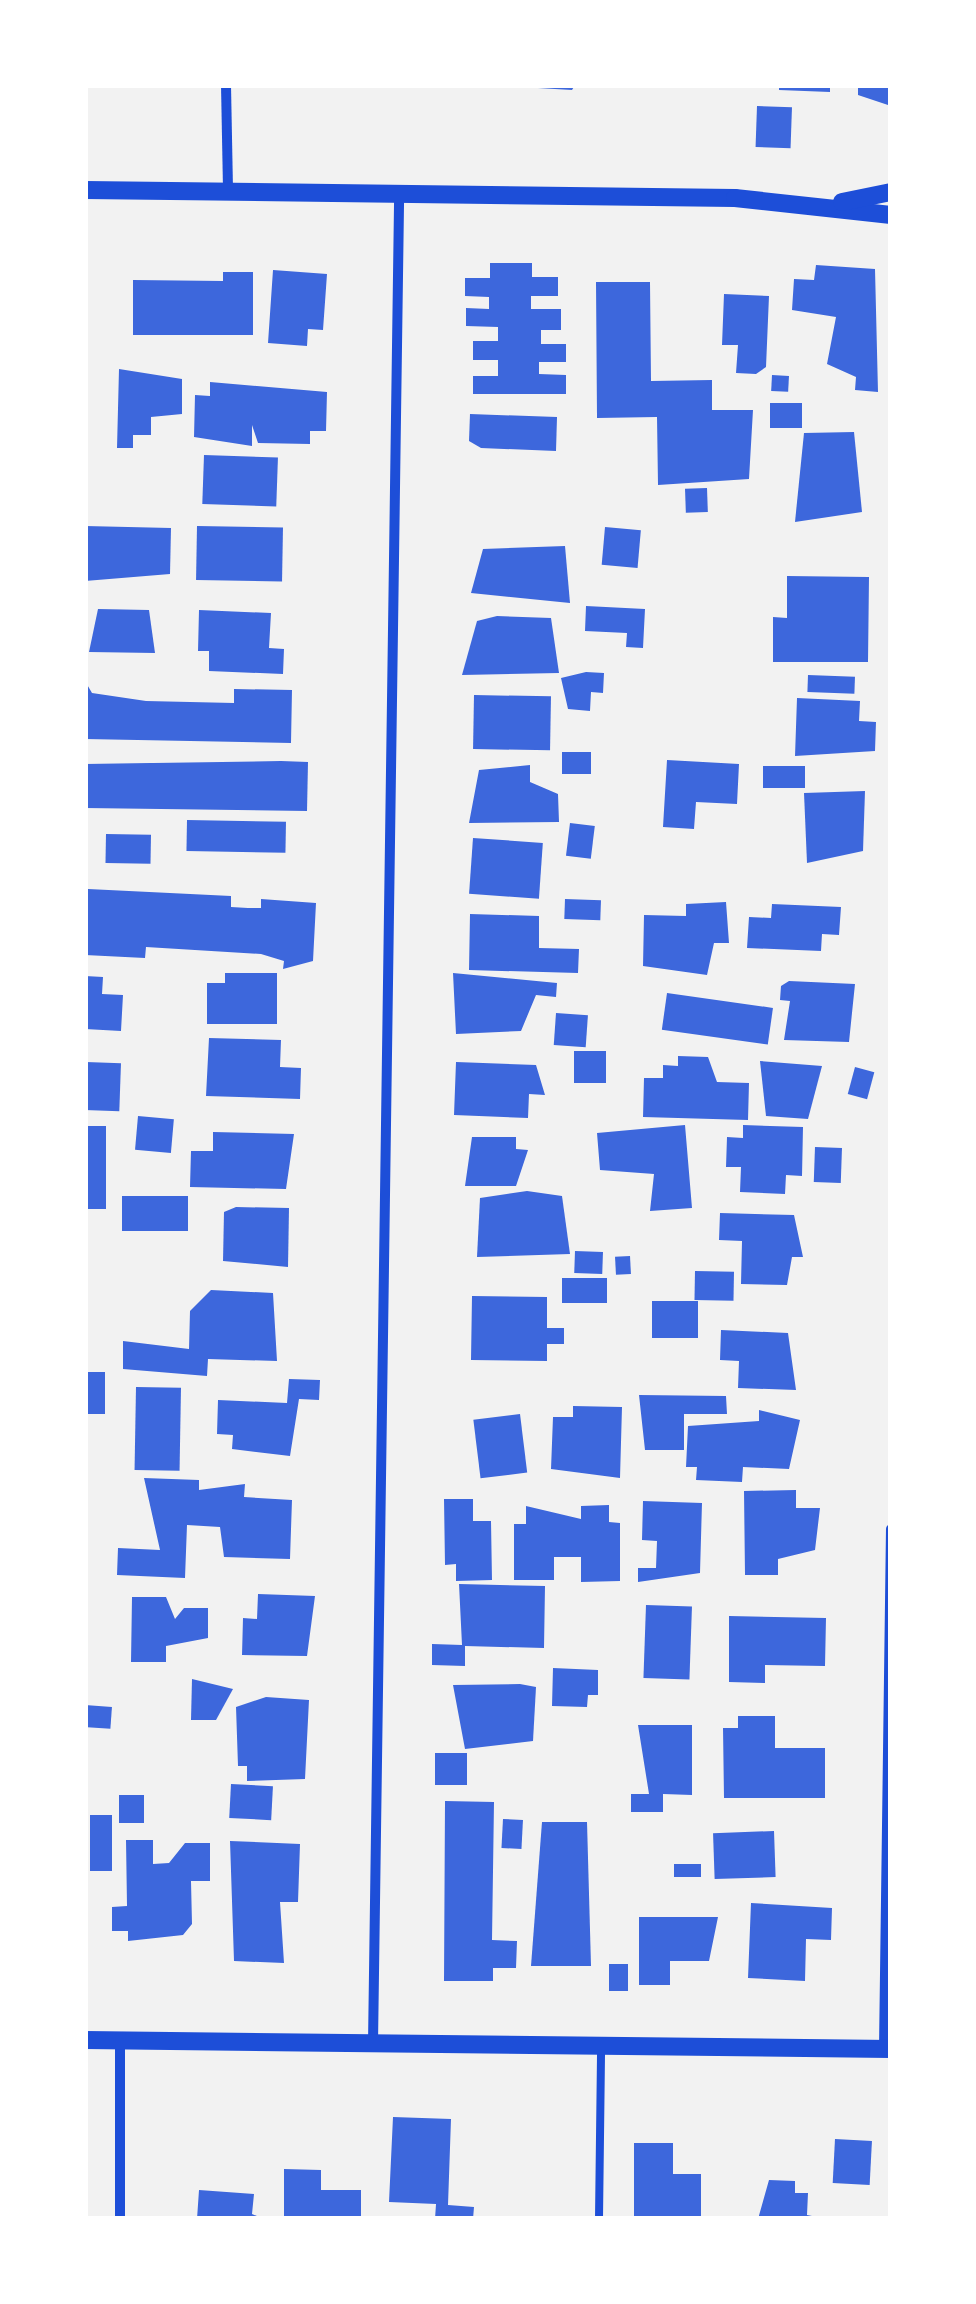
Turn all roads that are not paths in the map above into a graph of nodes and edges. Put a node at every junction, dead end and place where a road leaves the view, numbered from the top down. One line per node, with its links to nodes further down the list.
1 (226, 85): 3 (street)
2 (85, 190): 3 (street)
3 (228, 191): 5 (street)
4 (891, 192): 6 (street)
5 (399, 195): 6 (street); 11 (street)
6 (837, 204): 7 (street)
7 (891, 215)
8 (891, 1530): 13 (street)
9 (85, 2040): 10 (street)
10 (120, 2040): 11 (street); 14 (street)
11 (373, 2044): 12 (street)
12 (601, 2046): 13 (street); 15 (lane)
13 (888, 2049)
14 (120, 2219)
15 (599, 2219)

